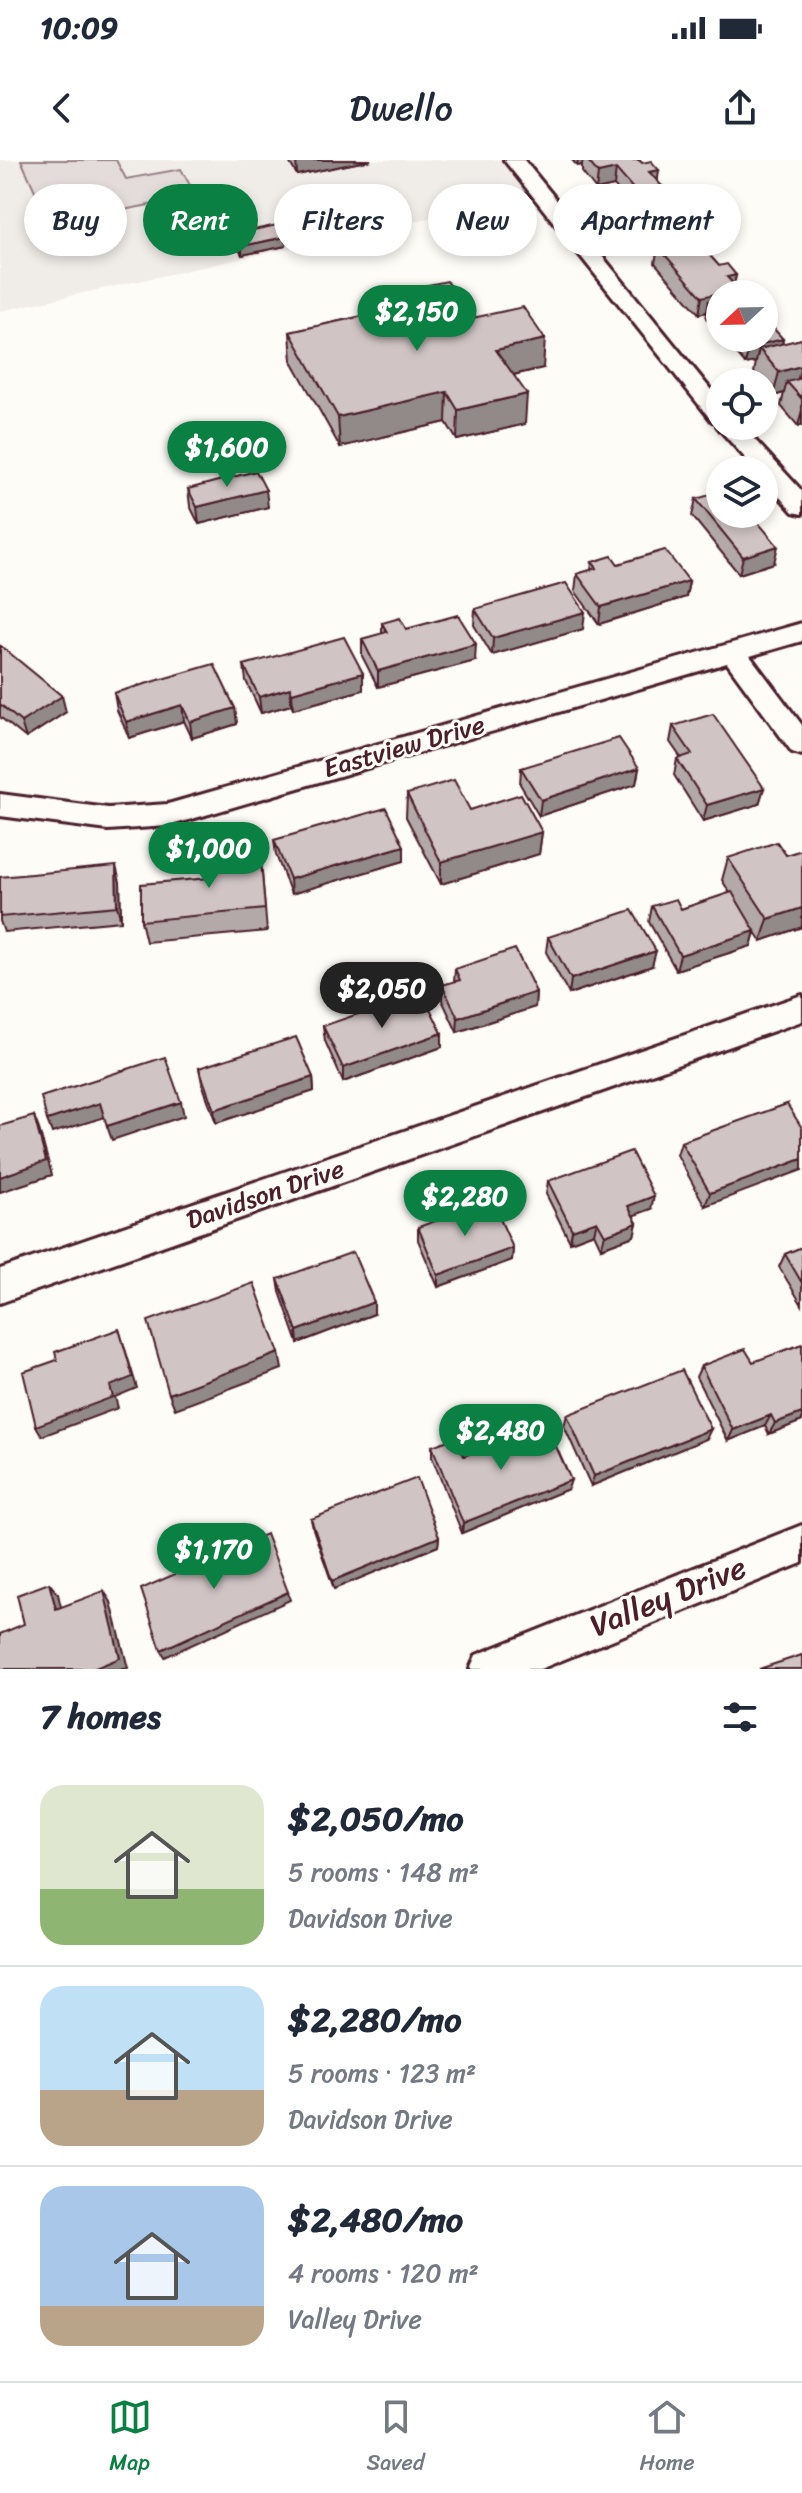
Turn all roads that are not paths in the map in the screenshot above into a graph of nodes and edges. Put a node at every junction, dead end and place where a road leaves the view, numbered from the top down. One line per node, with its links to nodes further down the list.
1 (514, 160): 2 (street)
2 (706, 399)
3 (742, 440): 4 (street)
4 (802, 506)
5 (802, 632): 6 (street, Eastview Drive)
6 (733, 652): 7 (street); 8 (street, Eastview Drive)
7 (802, 745)
8 (0, 805)
9 (802, 1008): 10 (street, Davidson Drive)
10 (0, 1286)
11 (802, 1544): 12 (street, Valley Drive)
12 (490, 1669)

